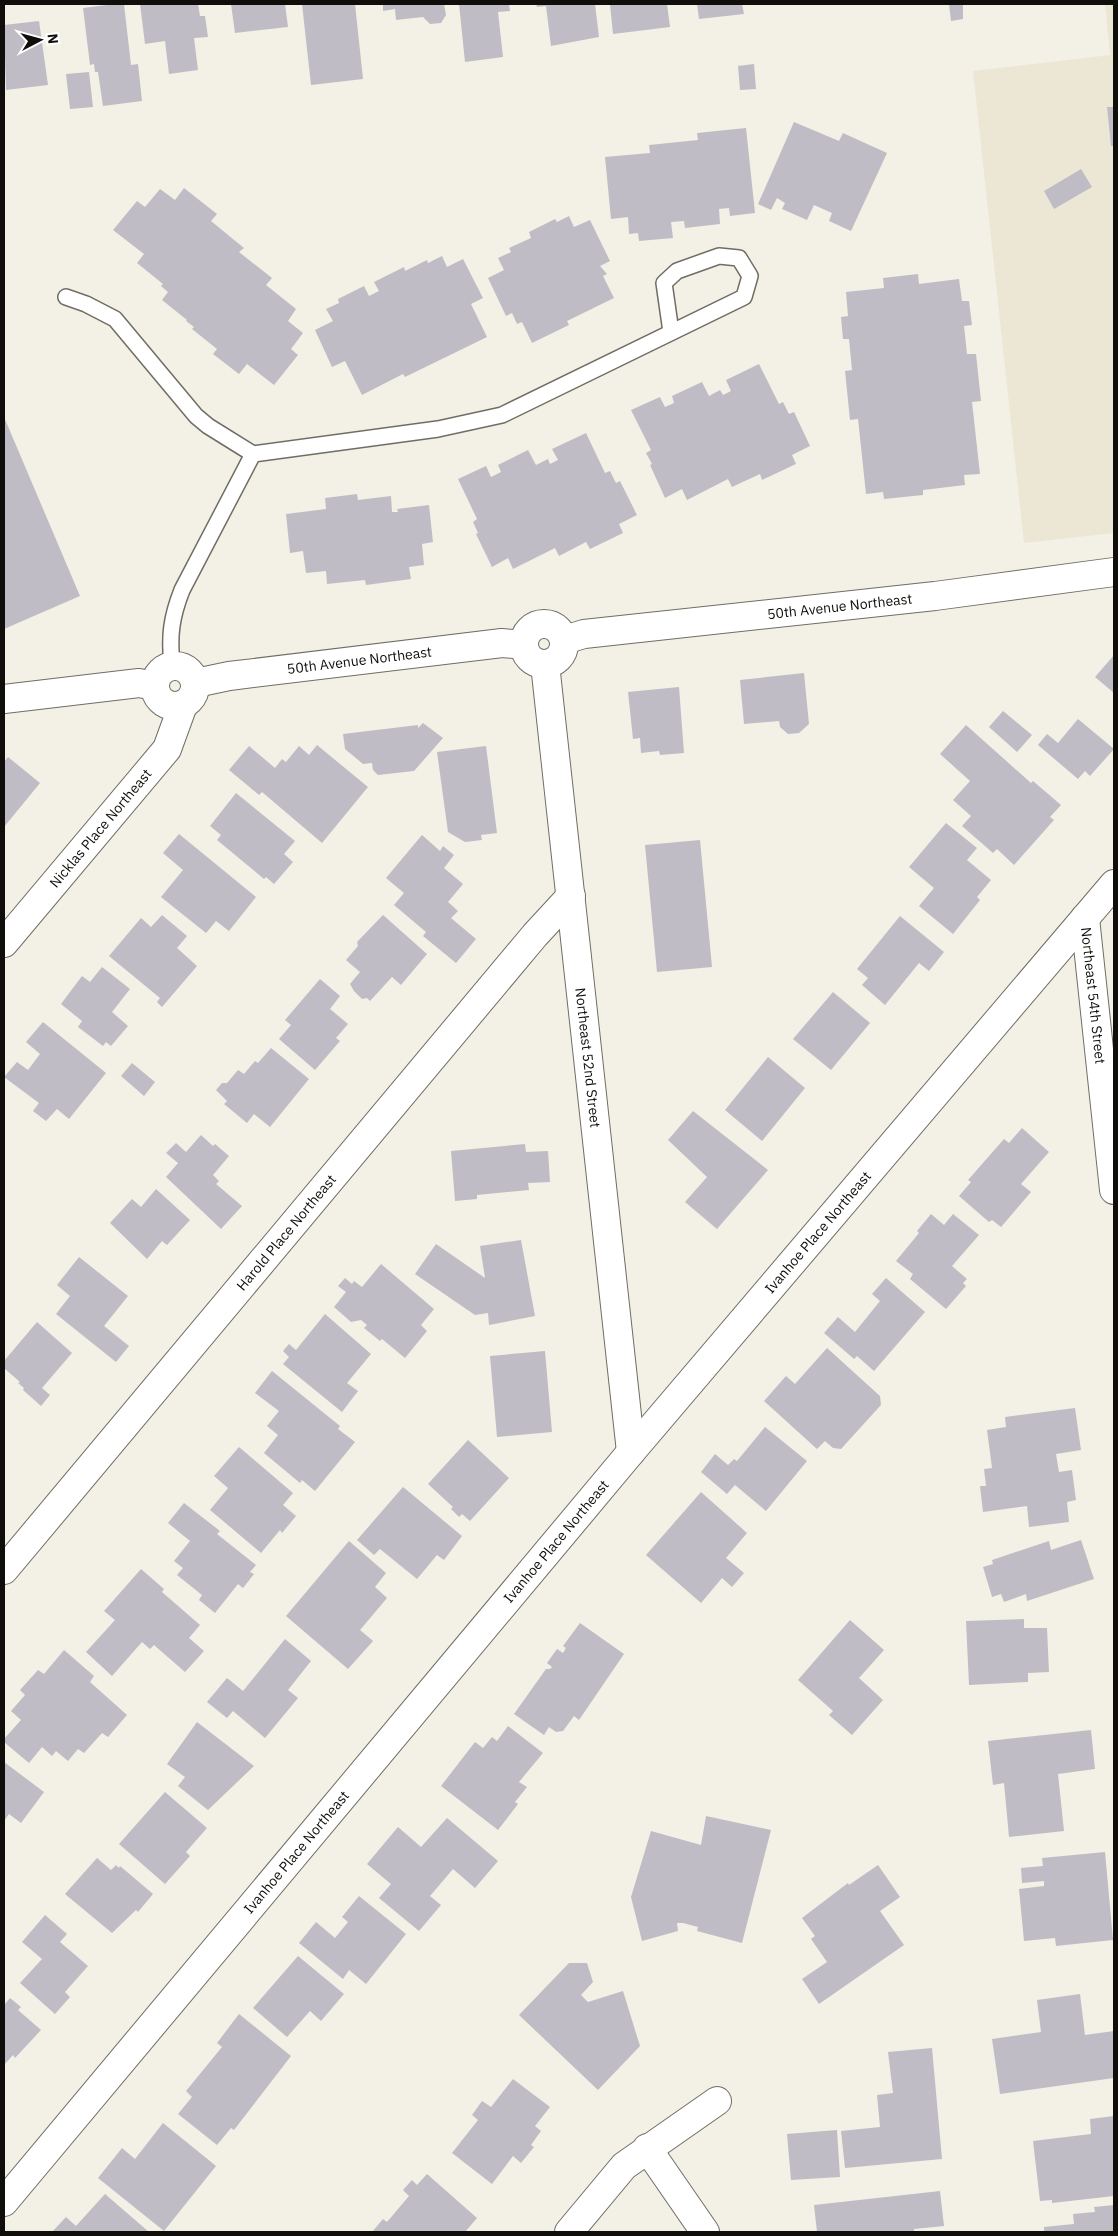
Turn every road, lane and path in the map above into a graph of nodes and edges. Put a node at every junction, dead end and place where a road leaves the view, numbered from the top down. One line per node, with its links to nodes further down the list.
1 (66, 297): 3 (lane)
2 (671, 332): 2 (lane); 3 (lane)
3 (253, 454): 8 (lane)
4 (1114, 572): 5 (street, 50th Avenue Northeast)
5 (564, 640): 6 (street); 7 (street)
6 (524, 645): 7 (street); 9 (street, 50th Avenue Northeast)
7 (544, 664): 12 (street, Northeast 52nd Street)
8 (164, 676): 9 (street); 9 (street); 10 (street)
9 (189, 694): 14 (street, Nicklas Place Northeast)
10 (4, 699)
11 (1114, 884): 13 (street, Ivanhoe Place Northeast)
12 (571, 896): 16 (street, Northeast 52nd Street); 17 (street, Harold Place Northeast)
13 (1085, 918): 15 (street, Northeast 54th Street); 16 (street, Ivanhoe Place Northeast)
14 (4, 943)
15 (1114, 1190)
16 (631, 1452): 20 (street, Ivanhoe Place Northeast)
17 (4, 1570)
18 (717, 2102): 19 (street)
19 (648, 2148): 21 (street); 22 (street)
20 (4, 2202)
21 (569, 2232)
22 (705, 2232)

